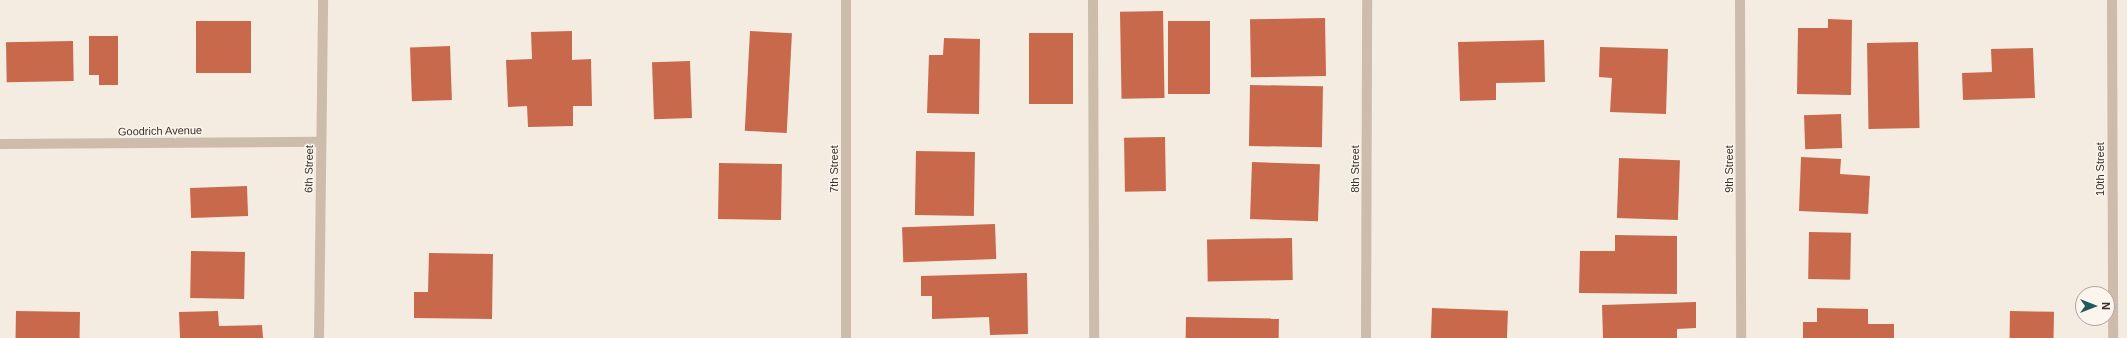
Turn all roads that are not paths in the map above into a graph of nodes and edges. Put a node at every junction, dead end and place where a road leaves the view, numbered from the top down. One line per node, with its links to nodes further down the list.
1 (323, 0): 7 (street, 6th Street)
2 (846, 0): 10 (street, 7th Street)
3 (1093, 0): 11 (street)
4 (1367, 0): 12 (street, 8th Street)
5 (1740, 0): 13 (street, 9th Street)
6 (2112, 0): 14 (street, 10th Street)
7 (321, 142): 8 (street, Goodrich Avenue); 9 (street, 6th Street)
8 (0, 144)
9 (319, 338)
10 (846, 338)
11 (1094, 338)
12 (1366, 338)
13 (1741, 338)
14 (2113, 338)

